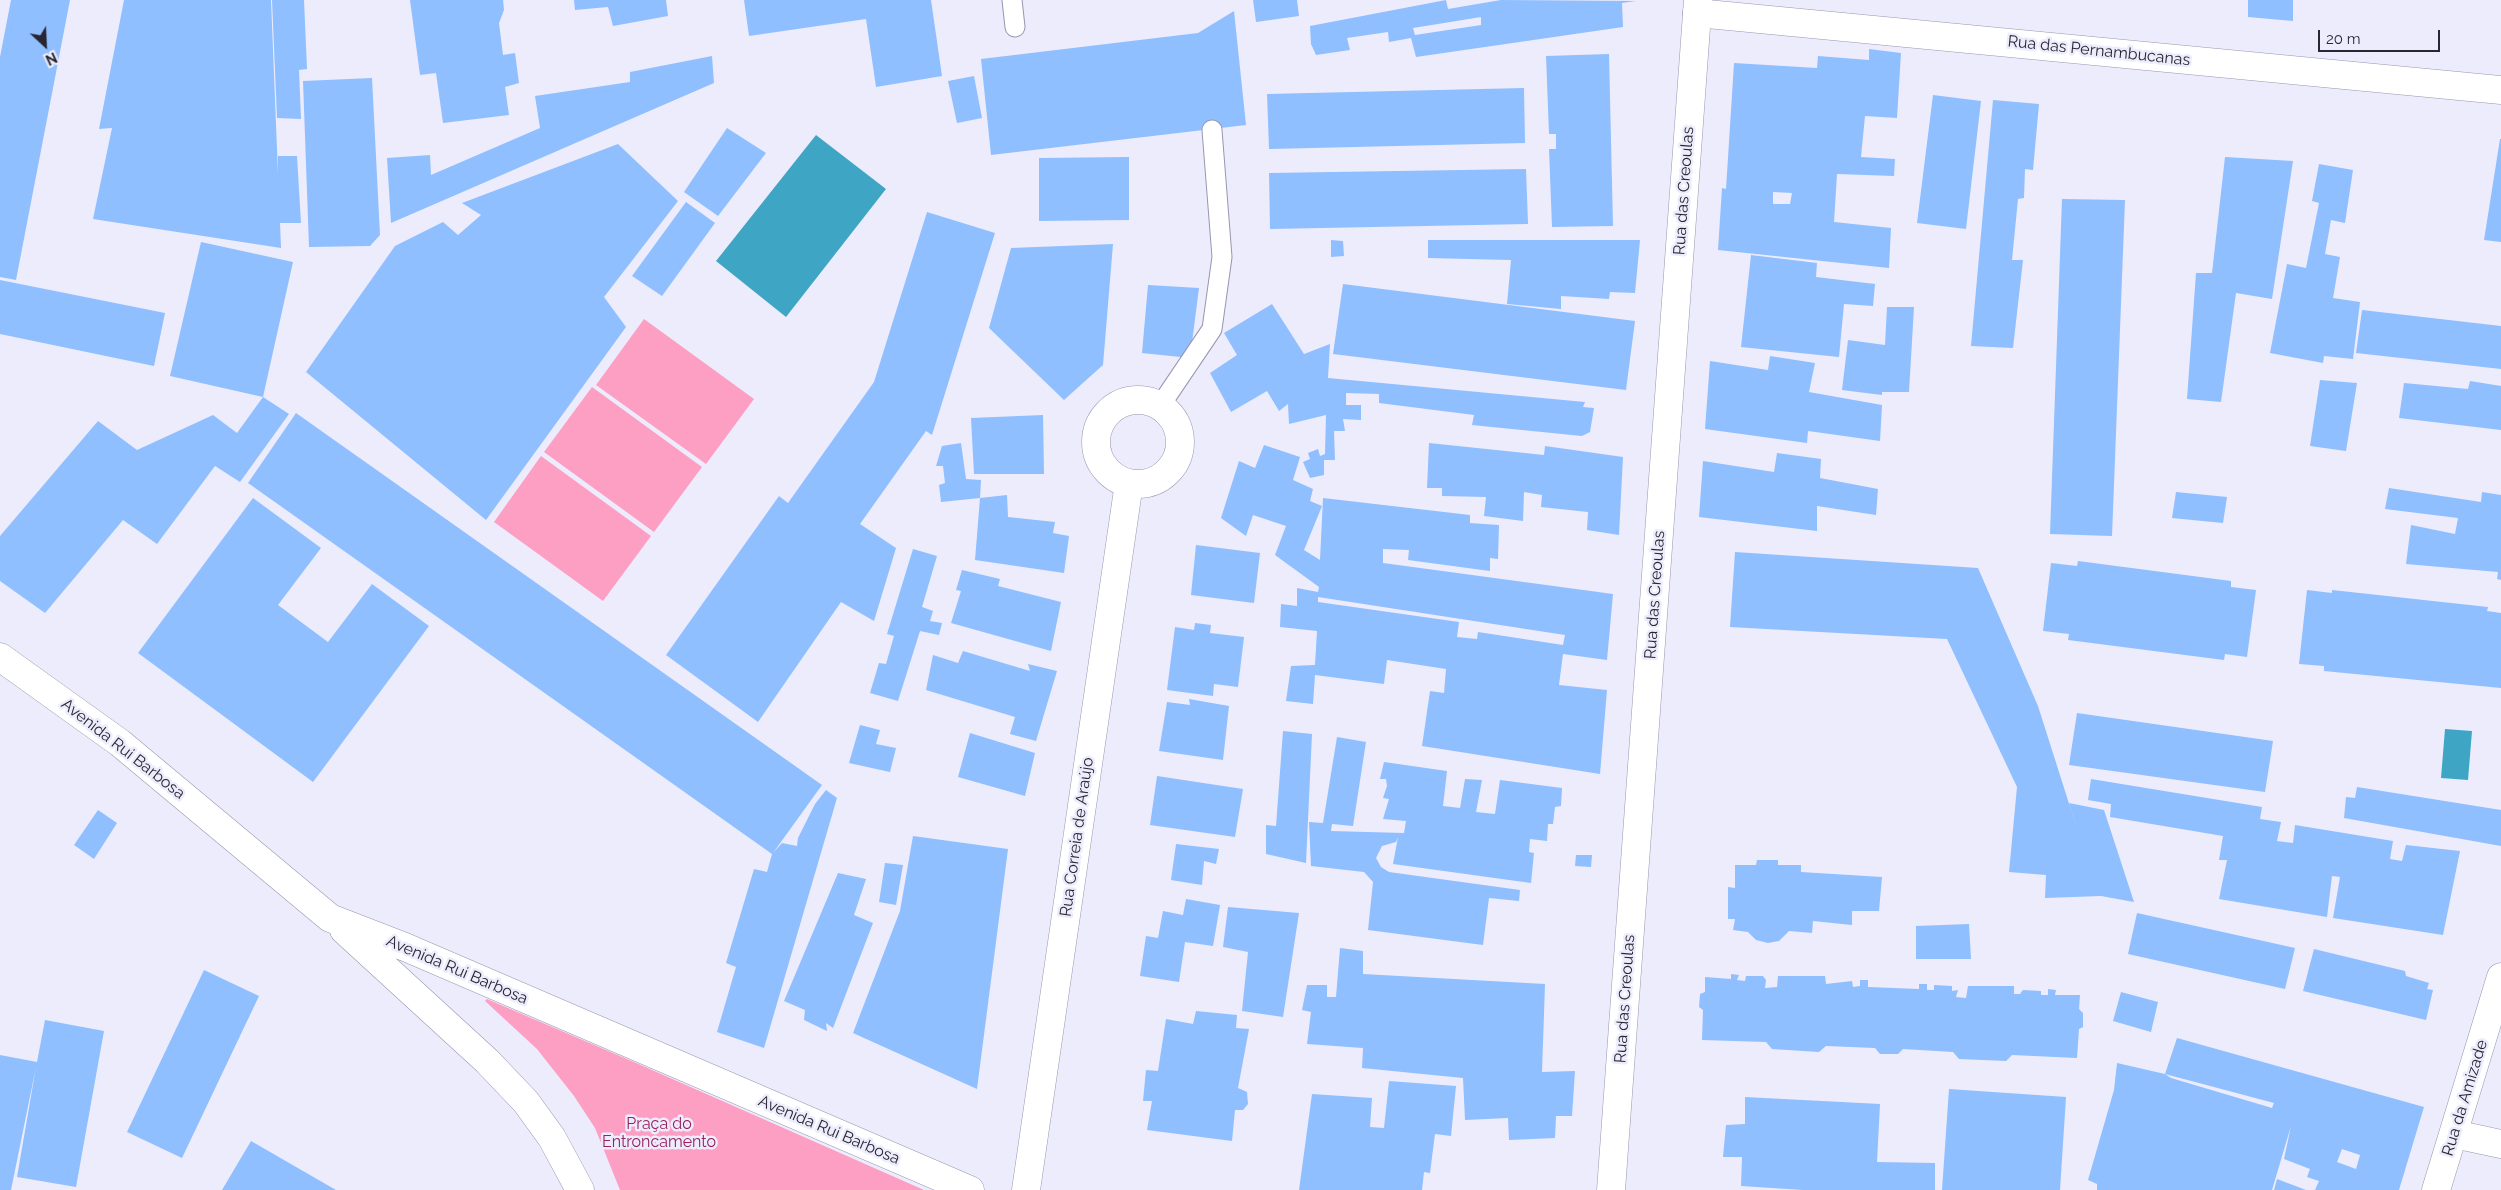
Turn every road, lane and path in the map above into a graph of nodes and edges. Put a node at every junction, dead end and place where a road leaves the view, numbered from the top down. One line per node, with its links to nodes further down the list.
1 (1012, 0): 3 (lane)
2 (1697, 6): 4 (main road, Rua das Pernambucanas); 16 (main road, Rua das Creoulas)
3 (1015, 27)
4 (2501, 90)
5 (1212, 130): 6 (lane)
6 (1160, 406): 7 (main road); 7 (main road)
7 (1129, 483): 15 (main road, Rua Correia de Araújo)
8 (0, 657): 9 (main road, Avenida Rui Barbosa)
9 (330, 918): 13 (main road); 14 (main road, Avenida Rui Barbosa)
10 (2501, 977): 11 (main road, Rua da Amizade)
11 (2454, 1134): 12 (main road); 17 (main road, Rua da Amizade)
12 (2501, 1144)
13 (580, 1190)
14 (970, 1190)
15 (1026, 1190)
16 (1611, 1190)
17 (2436, 1190)

